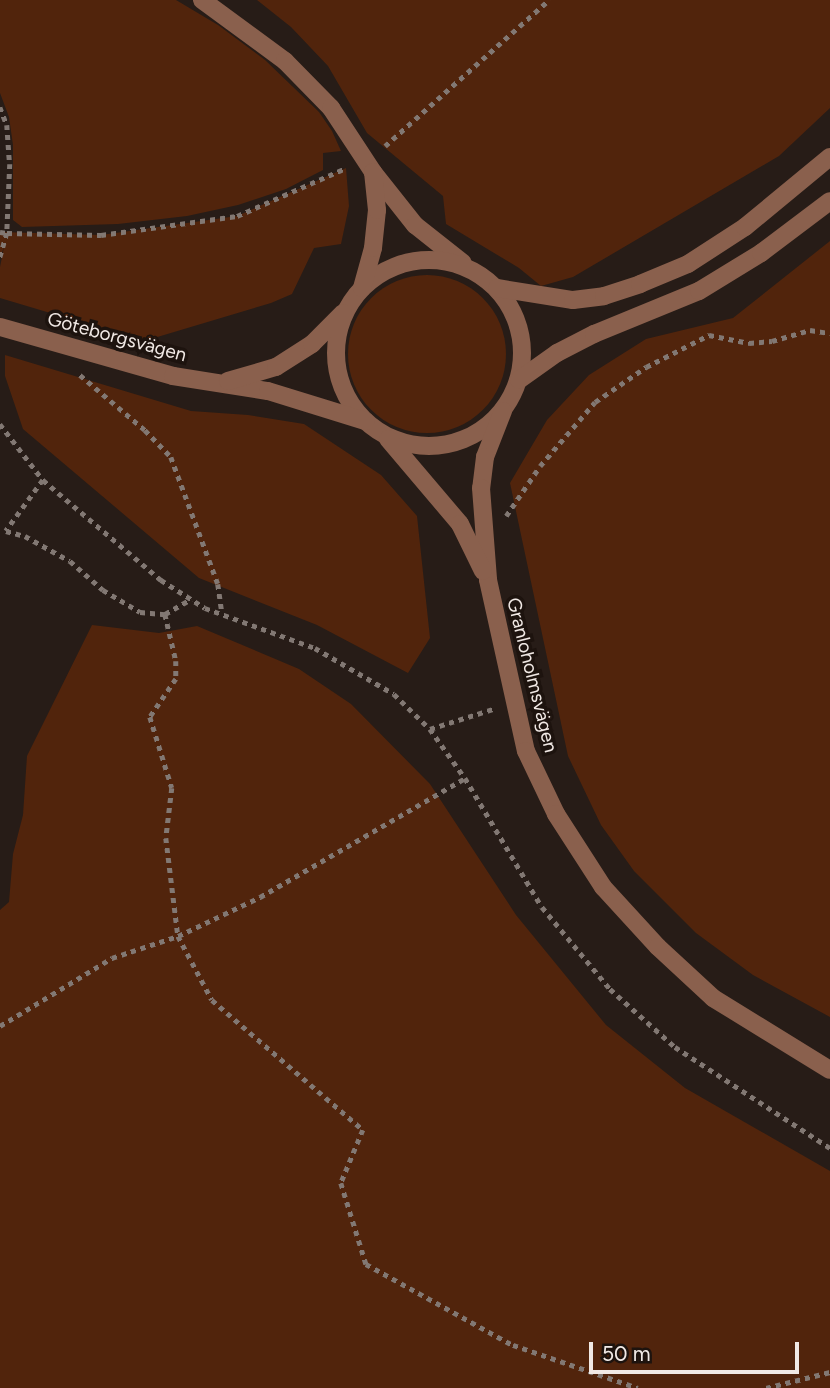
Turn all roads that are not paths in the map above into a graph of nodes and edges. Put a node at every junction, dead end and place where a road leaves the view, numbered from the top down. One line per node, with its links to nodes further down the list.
1 (202, 0): 3 (street)
2 (830, 157): 7 (street)
3 (373, 172): 5 (street); 6 (street)
4 (830, 201): 10 (street)
5 (472, 270): 6 (street); 7 (street)
6 (362, 288): 8 (street)
7 (497, 288): 10 (street)
8 (346, 309): 11 (street, Göteborgsvägen); 13 (street)
9 (0, 327): 11 (street, Göteborgsvägen)
10 (519, 380): 12 (street)
11 (225, 382): 13 (street, Göteborgsvägen)
12 (503, 411): 14 (street); 15 (street, Granloholmsvägen)
13 (365, 421): 14 (street)
14 (385, 436): 15 (street, Granloholmsvägen)
15 (488, 580): 16 (street, Granloholmsvägen)
16 (830, 1070)

